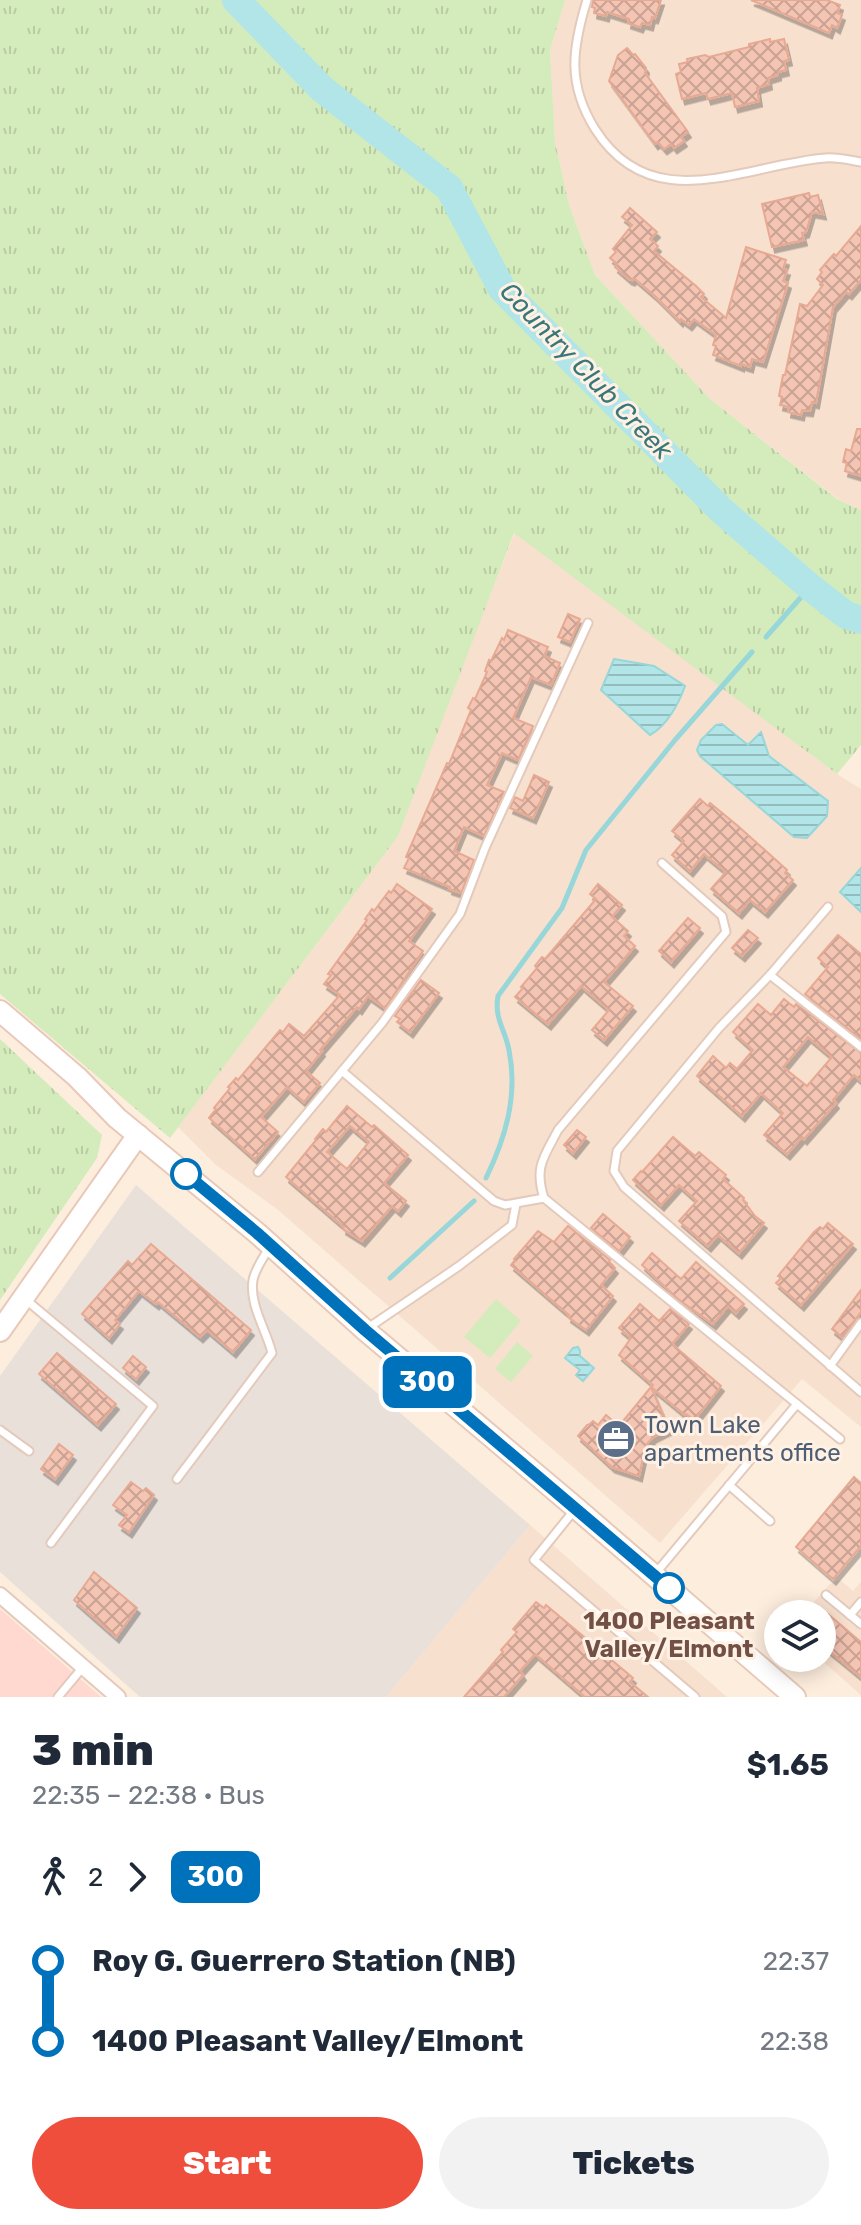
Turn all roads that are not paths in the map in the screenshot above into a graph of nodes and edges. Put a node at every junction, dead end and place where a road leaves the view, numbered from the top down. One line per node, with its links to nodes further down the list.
1 (587, 0): 2 (lane)
2 (861, 162)
3 (588, 623): 9 (lane)
4 (662, 863): 12 (lane)
5 (828, 907): 6 (lane)
6 (770, 975): 8 (lane); 19 (lane)
7 (0, 1011): 10 (main road)
8 (861, 1047)
9 (342, 1071): 11 (lane); 13 (lane)
10 (138, 1135): 14 (main road); 15 (main road)
11 (258, 1172)
12 (544, 1198): 13 (lane); 21 (lane)
13 (516, 1204): 17 (lane)
14 (271, 1244): 17 (main road); 25 (lane)
15 (23, 1298): 18 (main road); 29 (lane)
16 (861, 1323): 19 (lane)
17 (365, 1330): 27 (main road)
18 (0, 1331)
19 (830, 1366): 20 (lane)
20 (861, 1392)
21 (797, 1404): 23 (lane); 26 (lane)
22 (0, 1430): 24 (lane)
23 (840, 1439)
24 (29, 1451)
25 (177, 1479)
26 (729, 1485): 28 (lane); 30 (lane)
27 (576, 1508): 30 (main road); 40 (lane)
28 (770, 1521)
29 (51, 1543)
30 (654, 1576): 37 (main road)
31 (0, 1595): 36 (street)
32 (826, 1595): 34 (lane)
33 (861, 1602): 34 (lane)
34 (850, 1615): 35 (lane)
35 (861, 1624)
36 (83, 1667): 38 (lane); 39 (street)
37 (788, 1695)
38 (58, 1697)
39 (118, 1697)
40 (695, 1697)

